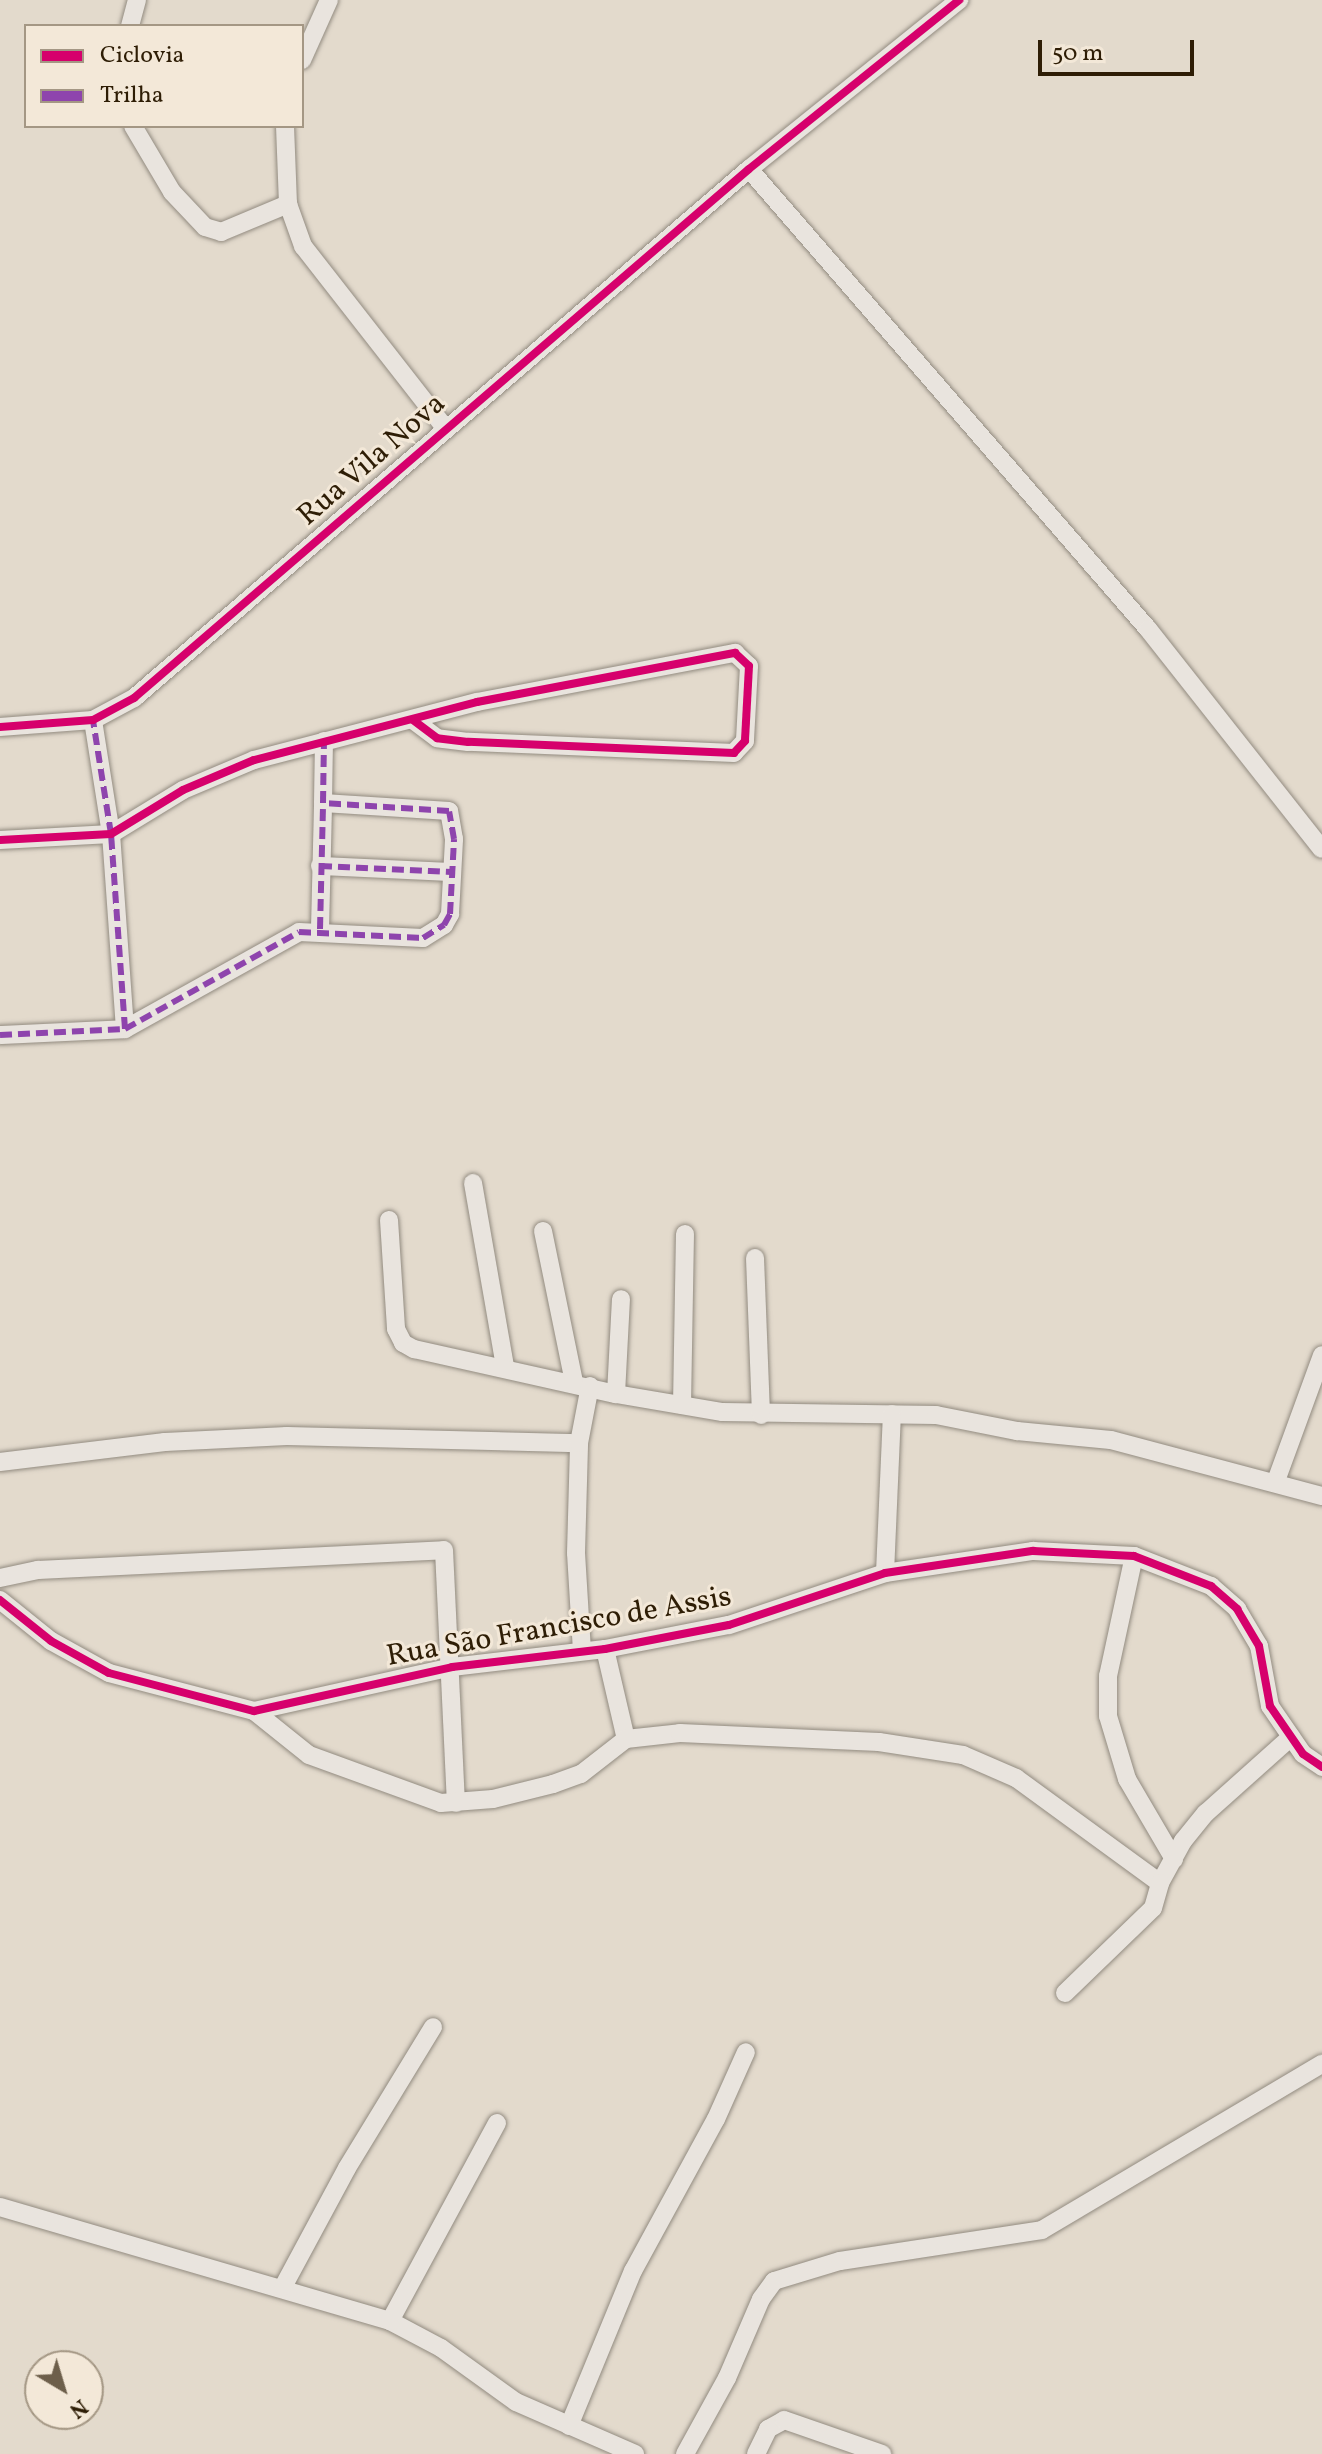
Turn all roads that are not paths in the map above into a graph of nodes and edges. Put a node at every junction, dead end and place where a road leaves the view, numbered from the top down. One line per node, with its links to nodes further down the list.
1 (137, 0): 4 (street)
2 (329, 0): 5 (street)
3 (959, 0): 8 (street, Rua Vila Nova)
4 (131, 24)
5 (304, 56)
6 (134, 128): 9 (street)
7 (285, 128): 9 (street)
8 (749, 169): 10 (street, Rua Vila Nova); 18 (street)
9 (288, 204): 10 (street)
10 (445, 428): 11 (street, Rua Vila Nova)
11 (93, 720): 13 (street, Rua Vila Nova); 16 (street)
12 (413, 720): 12 (street); 14 (street)
13 (0, 727)
14 (324, 741): 15 (street); 16 (street)
15 (323, 803): 19 (street); 20 (street)
16 (111, 834): 17 (street); 22 (street)
17 (0, 840)
18 (1322, 849)
19 (320, 866): 20 (street); 21 (street)
20 (452, 872): 21 (street)
21 (320, 929): 22 (street)
22 (125, 1029): 23 (street)
23 (0, 1035)
24 (473, 1183): 31 (street)
25 (389, 1220): 31 (street)
26 (543, 1231): 32 (street)
27 (685, 1234): 34 (street)
28 (755, 1258): 36 (street)
29 (621, 1299): 33 (street)
30 (1322, 1355): 39 (street)
31 (505, 1367): 32 (street)
32 (582, 1384): 33 (street); 37 (street)
33 (616, 1394): 34 (street)
34 (682, 1405): 36 (street)
35 (892, 1414): 36 (street); 39 (street); 42 (street)
36 (761, 1415)
37 (579, 1443): 38 (street); 46 (street)
38 (0, 1462)
39 (1276, 1481): 40 (street)
40 (1322, 1496)
41 (1134, 1556): 42 (street, Rua São Francisco de Assis); 49 (street, Rua São Francisco de Assis); 53 (street)
42 (885, 1573): 45 (street, Rua São Francisco de Assis)
43 (0, 1578): 47 (street)
44 (0, 1600): 48 (street, Rua São Francisco de Assis)
45 (605, 1649): 46 (street, Rua São Francisco de Assis); 50 (street)
46 (582, 1651): 47 (street, Rua São Francisco de Assis)
47 (452, 1667): 48 (street, Rua São Francisco de Assis); 52 (street)
48 (254, 1711): 52 (street)
49 (1291, 1737): 51 (street, Rua São Francisco de Assis); 53 (street)
50 (626, 1739): 52 (street); 54 (street)
51 (1322, 1767)
52 (456, 1803)
53 (1174, 1859): 54 (street)
54 (1160, 1883): 55 (street)
55 (1065, 1993)
56 (433, 2027): 61 (street)
57 (746, 2052): 63 (street)
58 (1322, 2064): 66 (street)
59 (497, 2123): 62 (street)
60 (0, 2207): 61 (street)
61 (283, 2287): 62 (street)
62 (390, 2321): 63 (street)
63 (569, 2426): 65 (street)
64 (828, 2434): 67 (street); 68 (street); 69 (street)
65 (635, 2454)
66 (685, 2454)
67 (756, 2454)
68 (827, 2454)
69 (882, 2454)

